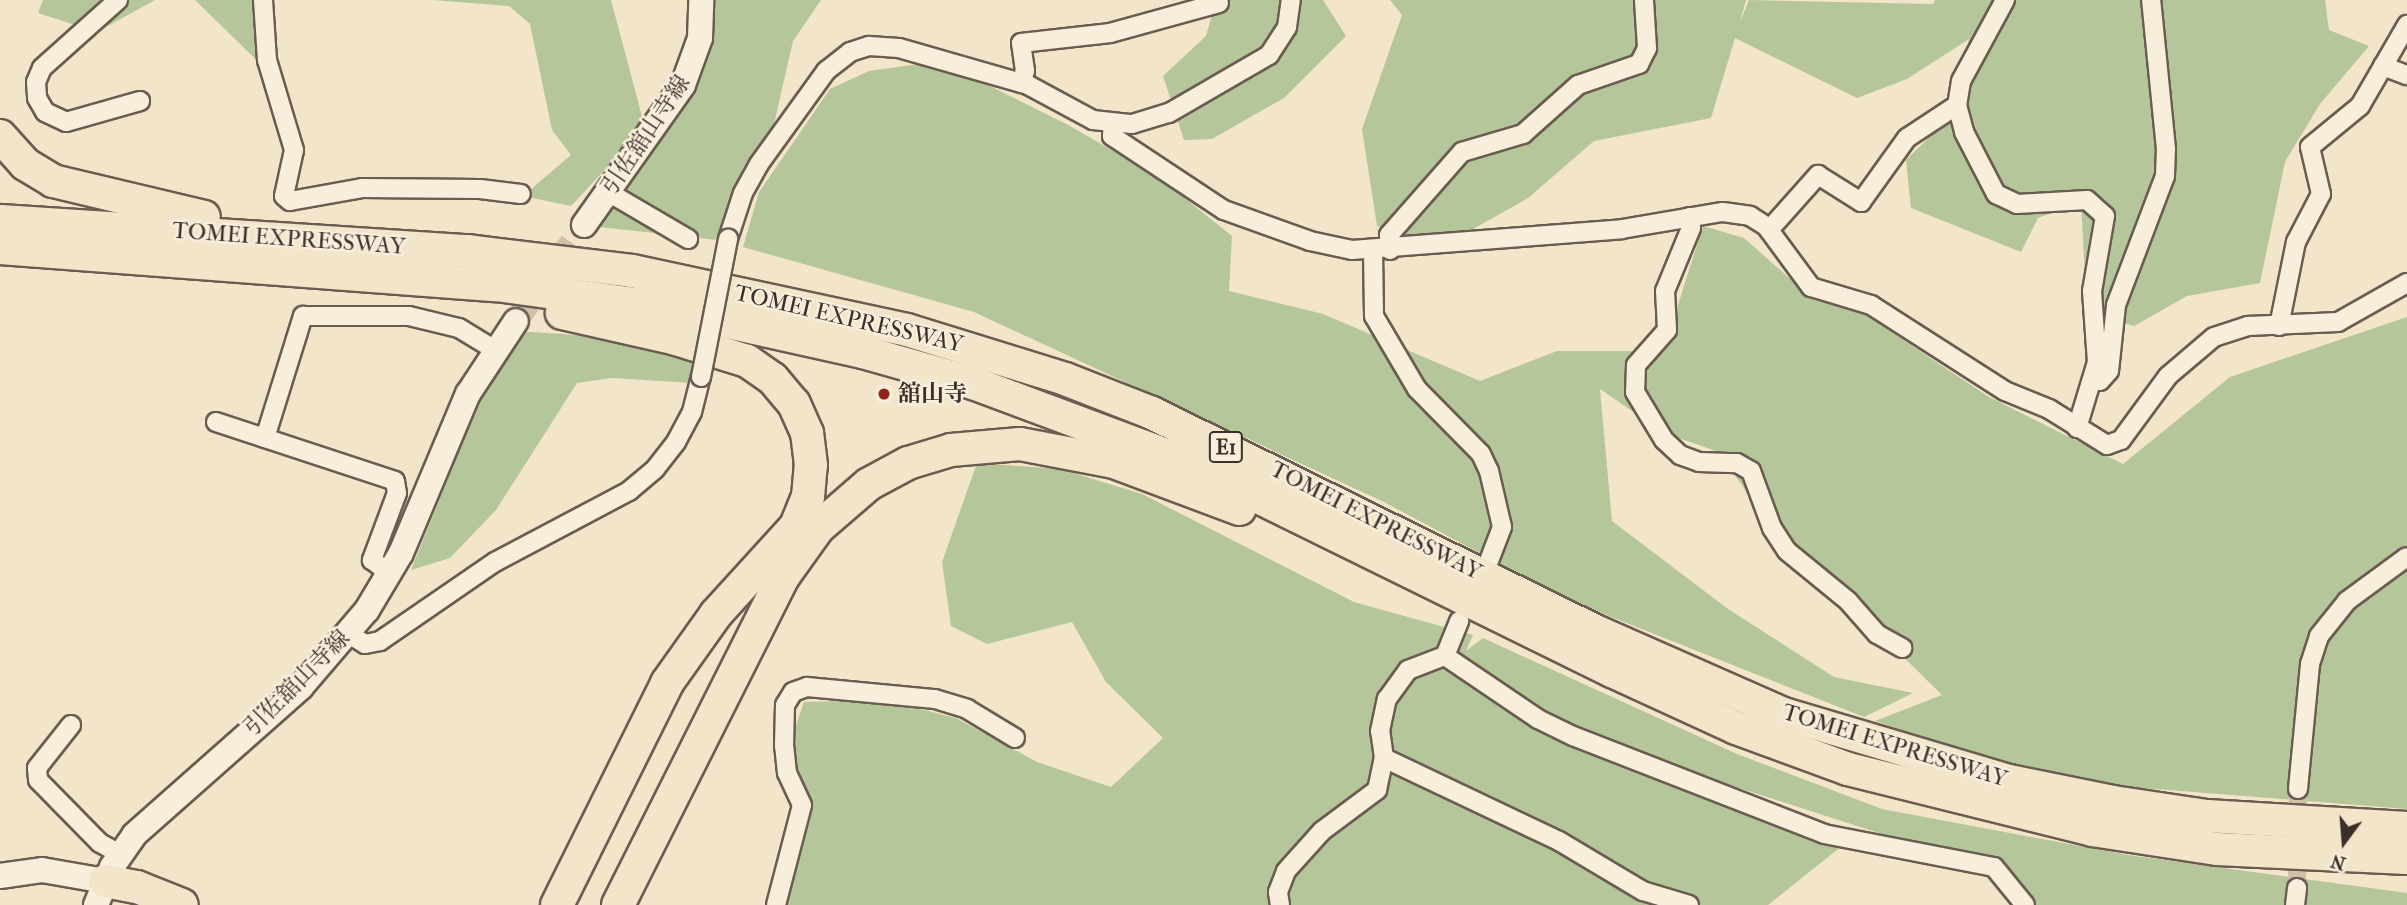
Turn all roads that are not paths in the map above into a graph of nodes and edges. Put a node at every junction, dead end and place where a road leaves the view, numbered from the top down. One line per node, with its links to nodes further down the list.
1 (118, 0): 13 (street)
2 (263, 0): 18 (street)
3 (701, 0): 17 (main road, 引佐舘山寺線)
4 (1291, 0): 15 (street)
5 (1644, 0): 25 (street)
6 (2005, 0): 14 (street)
7 (2151, 0): 32 (street)
8 (1219, 3): 12 (street)
9 (2407, 25): 10 (street)
10 (2383, 66): 11 (street); 30 (street)
11 (2407, 75)
12 (1021, 83): 15 (street); 40 (street, bridge)
13 (140, 101)
14 (1957, 105): 22 (street); 32 (street)
15 (1114, 124): 25 (street)
16 (0, 136): 26 (highway)
17 (608, 192): 21 (main road, 引佐舘山寺線); 23 (street)
18 (521, 194)
19 (1689, 217): 22 (street); 25 (street); 41 (street)
20 (0, 221): 26 (highway, TOMEI EXPRESSWAY / E1)
21 (584, 225)
22 (1769, 230): 34 (street)
23 (688, 239)
24 (0, 248): 27 (highway, TOMEI EXPRESSWAY / E1)
25 (1382, 250): 37 (street)
26 (467, 251): 47 (highway, TOMEI EXPRESSWAY / E1)
27 (105, 255): 39 (highway, TOMEI EXPRESSWAY / E1); 53 (highway)
28 (2407, 283): 30 (street)
29 (516, 321): 31 (main road, 引佐舘山寺線)
30 (2279, 326): 34 (street)
31 (495, 350): 35 (street); 38 (main road, 引佐舘山寺線)
32 (2094, 379): 34 (street)
33 (216, 422): 35 (street)
34 (2077, 428)
35 (265, 438): 38 (street)
36 (2407, 557): 46 (street)
37 (1489, 561)
38 (390, 574): 40 (main road, 引佐舘山寺線)
39 (1472, 614): 42 (street); 48 (highway, TOMEI EXPRESSWAY / E1); 54 (highway)
40 (349, 634): 50 (main road, 引佐舘山寺線)
41 (1902, 648)
42 (1445, 656): 45 (street); 58 (street)
43 (71, 725): 50 (street)
44 (1015, 738): 55 (street)
45 (1384, 758): 56 (street); 57 (street)
46 (2298, 789)
47 (2407, 828)
48 (2407, 858)
49 (0, 876): 50 (main road)
50 (107, 880): 51 (highway); 52 (highway)
51 (145, 905)
52 (182, 905)
53 (556, 905)
54 (618, 905)
55 (776, 905)
56 (1280, 905)
57 (1689, 905)
58 (2025, 905)

